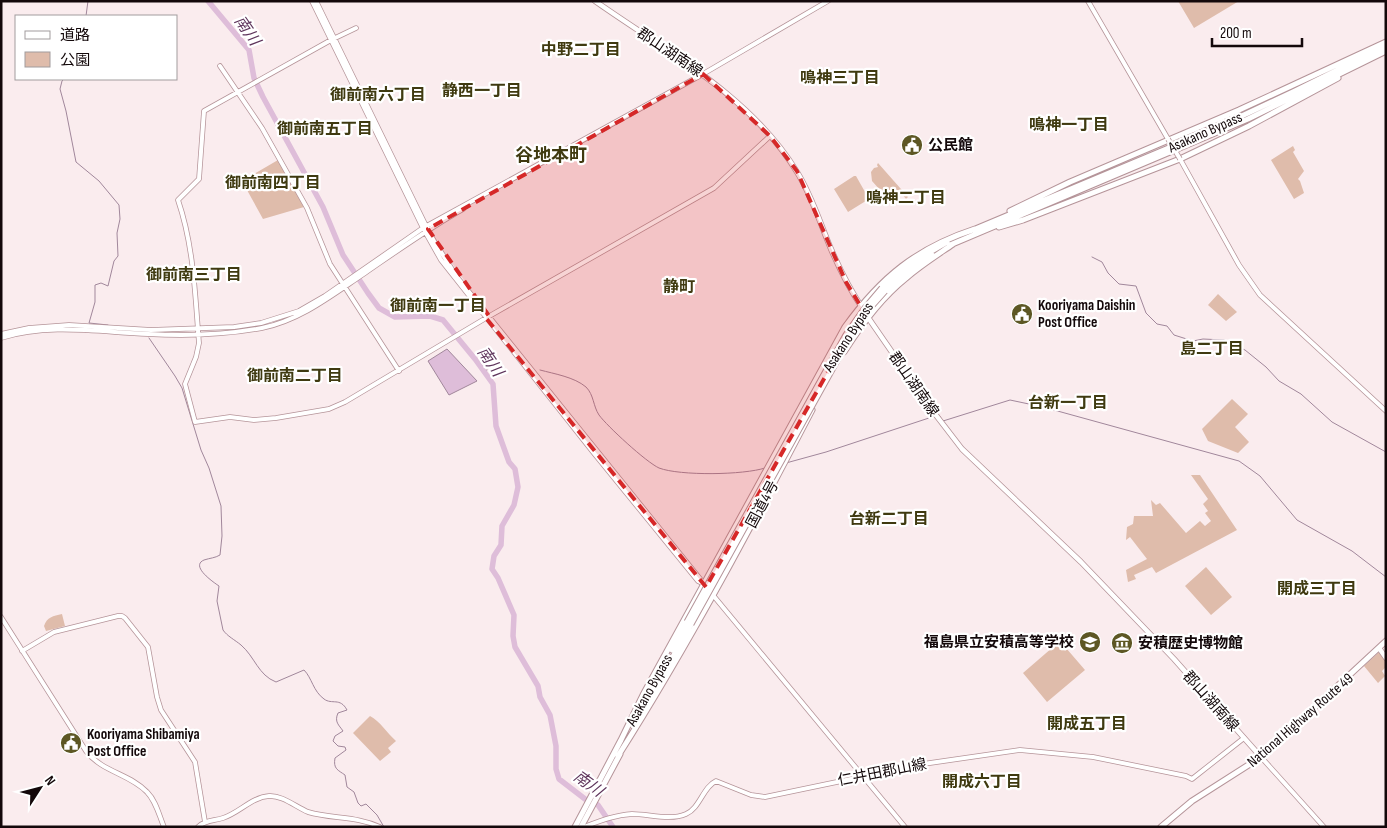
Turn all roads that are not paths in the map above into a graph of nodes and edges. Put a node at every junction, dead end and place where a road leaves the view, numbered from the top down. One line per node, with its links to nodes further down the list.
1 (314, 1): 6 (street)
2 (595, 1): 11 (main road, 郡山湖南線)
3 (828, 1): 11 (street)
4 (1088, 1): 14 (street)
5 (356, 28): 6 (street)
6 (332, 39): 12 (street); 17 (street)
7 (1386, 44): 14 (highway); 16 (highway, Asakano Bypass)
8 (1386, 51): 10 (highway, Asakano Bypass)
9 (220, 66): 12 (street)
10 (1353, 67): 15 (highway); 19 (highway, Asakano Bypass)
11 (703, 74): 13 (main road, 郡山湖南線); 17 (street)
12 (238, 92): 21 (street); 26 (street)
13 (770, 136): 23 (main road, 郡山湖南線); 24 (street)
14 (1168, 139): 15 (street, bridge); 16 (highway)
15 (1180, 160): 19 (highway); 30 (street)
16 (983, 225): 18 (highway, Asakano Bypass)
17 (425, 229): 21 (street); 24 (street)
18 (975, 229): 22 (highway, Asakano Bypass); 23 (highway)
19 (968, 237): 20 (highway, Asakano Bypass)
20 (953, 244): 22 (highway, Asakano Bypass); 25 (highway)
21 (344, 285): 26 (street); 29 (street)
22 (884, 290): 34 (highway, Asakano Bypass, bridge)
23 (861, 306): 25 (main road, 郡山湖南線); 31 (highway)
24 (488, 317): 29 (street); 31 (street)
25 (868, 317): 32 (highway, 国道4号); 39 (main road, 郡山湖南線)
26 (198, 332): 27 (street); 28 (street); 29 (street)
27 (1, 334)
28 (1, 338)
29 (399, 371)
30 (1386, 410)
31 (704, 584): 32 (street); 40 (highway)
32 (712, 594): 41 (highway, 国道4号); 43 (street)
33 (1, 617): 37 (street)
34 (689, 623): 40 (highway, Asakano Bypass); 41 (highway, Asakano Bypass)
35 (1386, 641): 36 (highway, National Highway Route 49)
36 (1378, 648): 38 (main road); 42 (highway, National Highway Route 49)
37 (22, 651): 46 (street); 47 (street)
38 (1386, 658)
39 (1244, 738): 42 (main road, 郡山湖南線); 43 (street, 仁井田郡山線)
40 (620, 742): 44 (highway, Asakano Bypass)
41 (618, 756): 44 (highway, Asakano Bypass)
42 (1261, 757): 53 (highway, National Highway Route 49); 54 (street)
43 (862, 776): 51 (street, 仁井田郡山線); 52 (street)
44 (595, 794): 45 (highway, Asakano Bypass)
45 (589, 805): 50 (highway, Asakano Bypass); 51 (highway, Asakano Bypass)
46 (205, 822): 48 (street); 49 (street)
47 (164, 827)
48 (198, 827)
49 (380, 827)
50 (575, 827)
51 (582, 827)
52 (905, 827)
53 (1162, 827)
54 (1324, 827)

